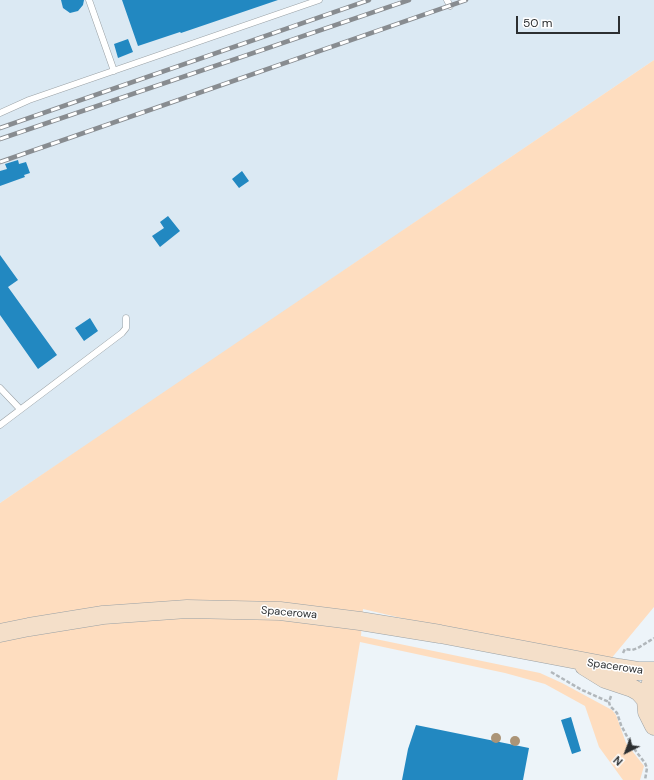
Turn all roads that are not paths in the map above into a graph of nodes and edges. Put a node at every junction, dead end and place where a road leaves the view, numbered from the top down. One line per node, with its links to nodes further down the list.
1 (89, 0): 3 (lane)
2 (319, 0): 3 (lane)
3 (114, 71): 4 (lane)
4 (0, 113)
5 (126, 318): 7 (lane)
6 (0, 388): 7 (lane)
7 (20, 409): 8 (lane)
8 (0, 425)
9 (0, 633): 10 (street, Spacerowa)
10 (576, 661): 11 (street, Spacerowa); 13 (street, Spacerowa)
11 (654, 671)
12 (654, 676): 13 (street)
13 (646, 700): 14 (street)
14 (654, 726)

